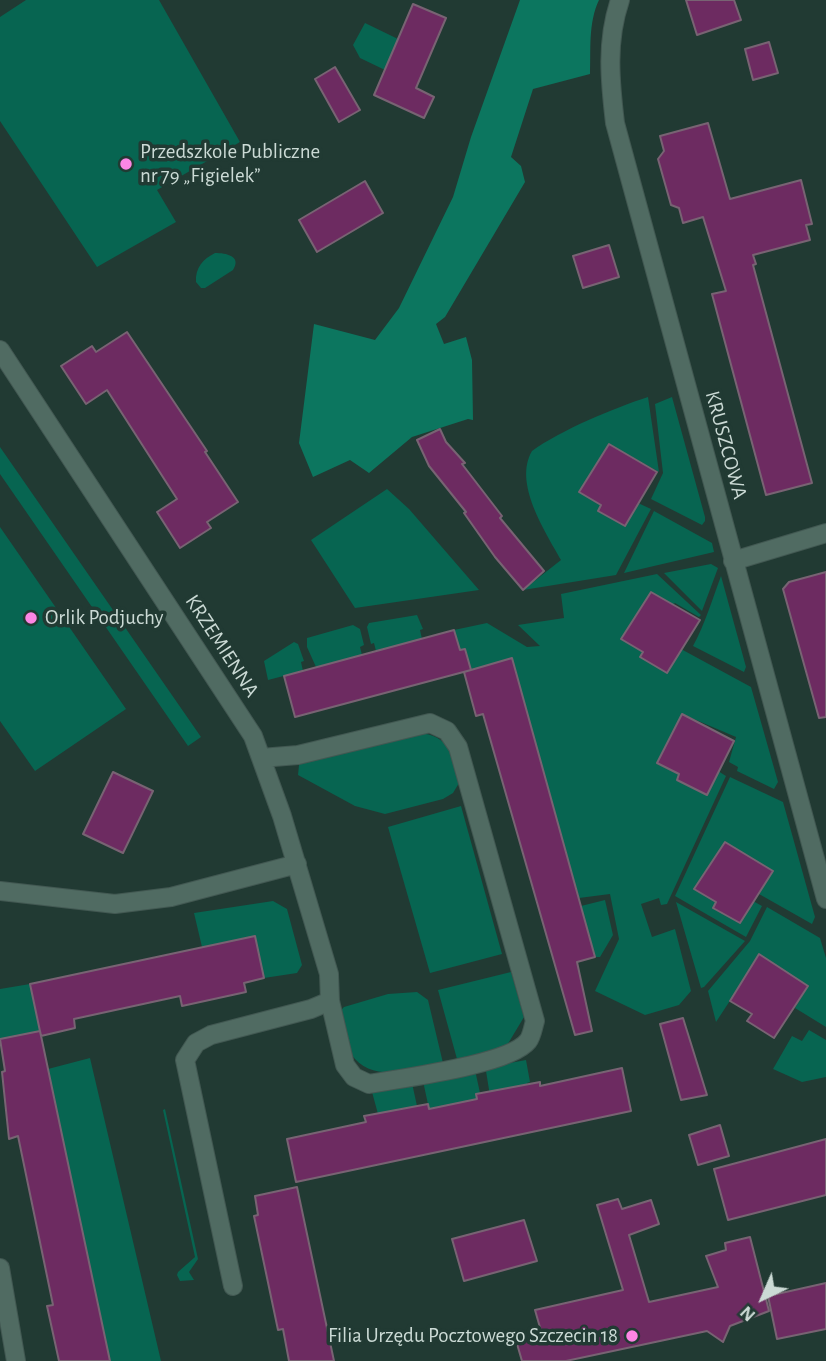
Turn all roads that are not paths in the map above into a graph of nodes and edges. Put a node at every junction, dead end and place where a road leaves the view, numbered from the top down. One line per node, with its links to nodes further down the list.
1 (620, 0): 4 (street, KRUSZCOWA)
2 (0, 350): 5 (street, KRZEMIENNA)
3 (826, 533): 4 (street)
4 (733, 561): 8 (street, KRUSZCOWA)
5 (261, 758): 6 (street, KRZEMIENNA); 9 (street, KRZEMIENNA)
6 (297, 864): 7 (street); 9 (street, KRZEMIENNA)
7 (0, 891)
8 (826, 899)
9 (330, 1002): 11 (street)
10 (0, 1268): 12 (street)
11 (233, 1286)
12 (16, 1361)

